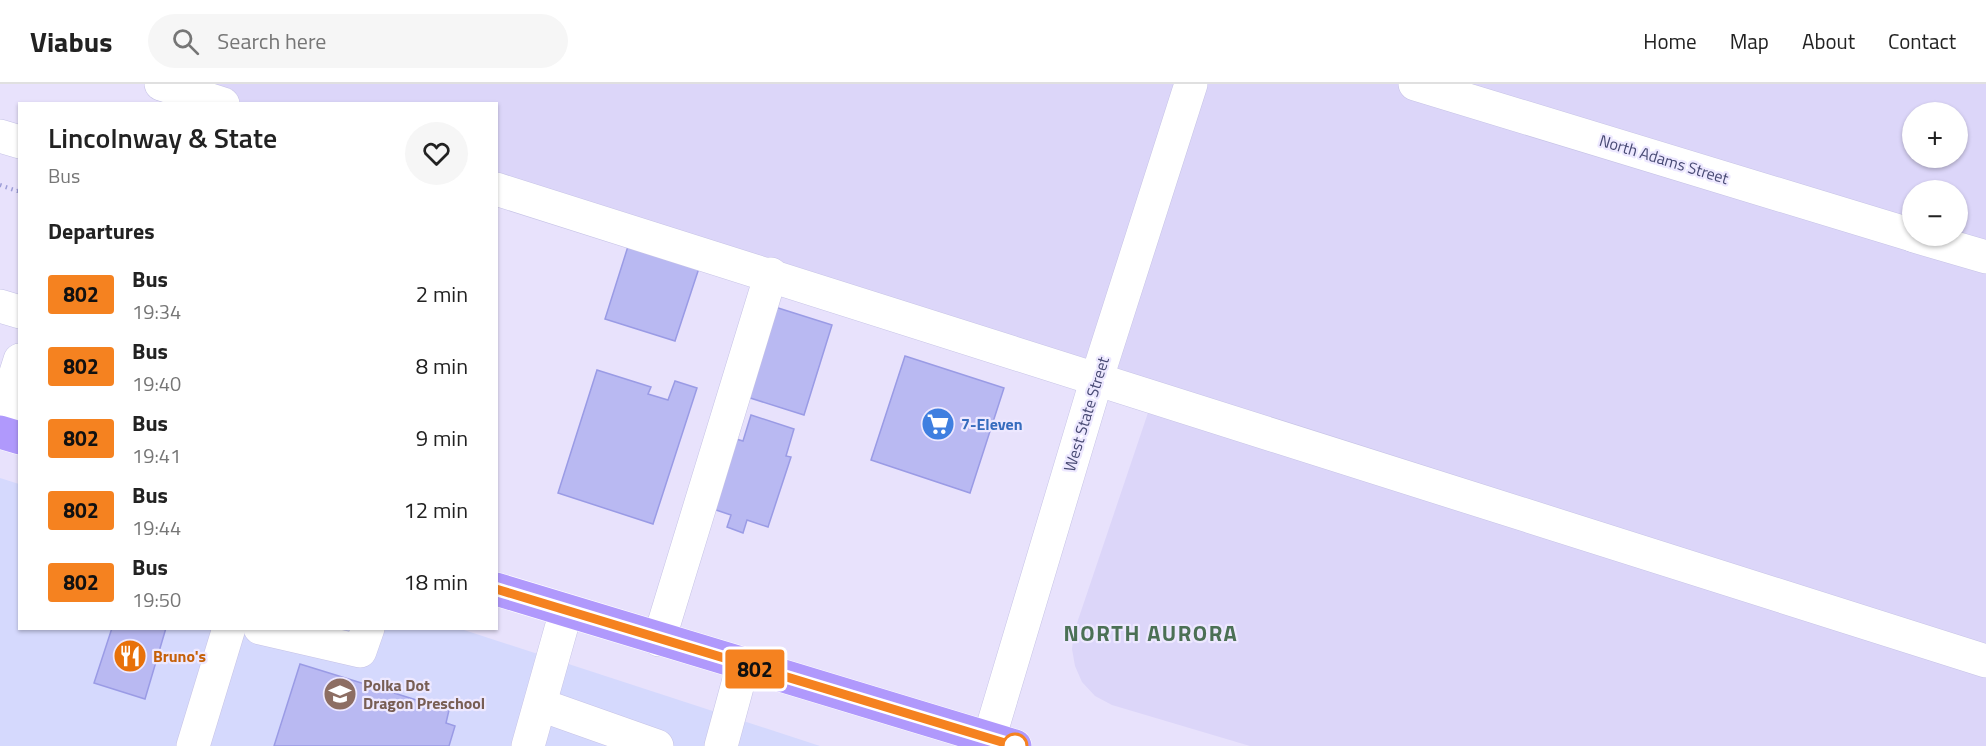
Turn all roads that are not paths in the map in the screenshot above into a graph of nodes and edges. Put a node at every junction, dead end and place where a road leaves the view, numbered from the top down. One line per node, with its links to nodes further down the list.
1 (161, 84): 4 (street)
2 (1191, 84): 15 (street, West State Street)
3 (1416, 84): 8 (street, North Adams Street)
4 (217, 102)
5 (0, 136): 6 (street)
6 (18, 141)
7 (498, 190): 11 (street)
8 (1902, 232)
9 (1950, 246): 10 (street, North Adams Street)
10 (1986, 257)
11 (771, 274): 15 (street); 24 (street)
12 (0, 306): 13 (street)
13 (18, 311)
14 (18, 366): 16 (street)
15 (1097, 378): 25 (street); 28 (street, West State Street)
16 (0, 423)
17 (0, 432): 18 (main road)
18 (18, 437)
19 (498, 591): 20 (main road)
20 (566, 610): 24 (main road); 27 (street)
21 (228, 630): 29 (street)
22 (269, 630): 23 (street)
23 (367, 630)
24 (659, 640): 26 (main road)
25 (1986, 661)
26 (743, 665): 28 (main road); 32 (street)
27 (541, 705): 30 (street); 31 (street)
28 (997, 744)
29 (193, 746)
30 (528, 746)
31 (657, 746)
32 (721, 746)

